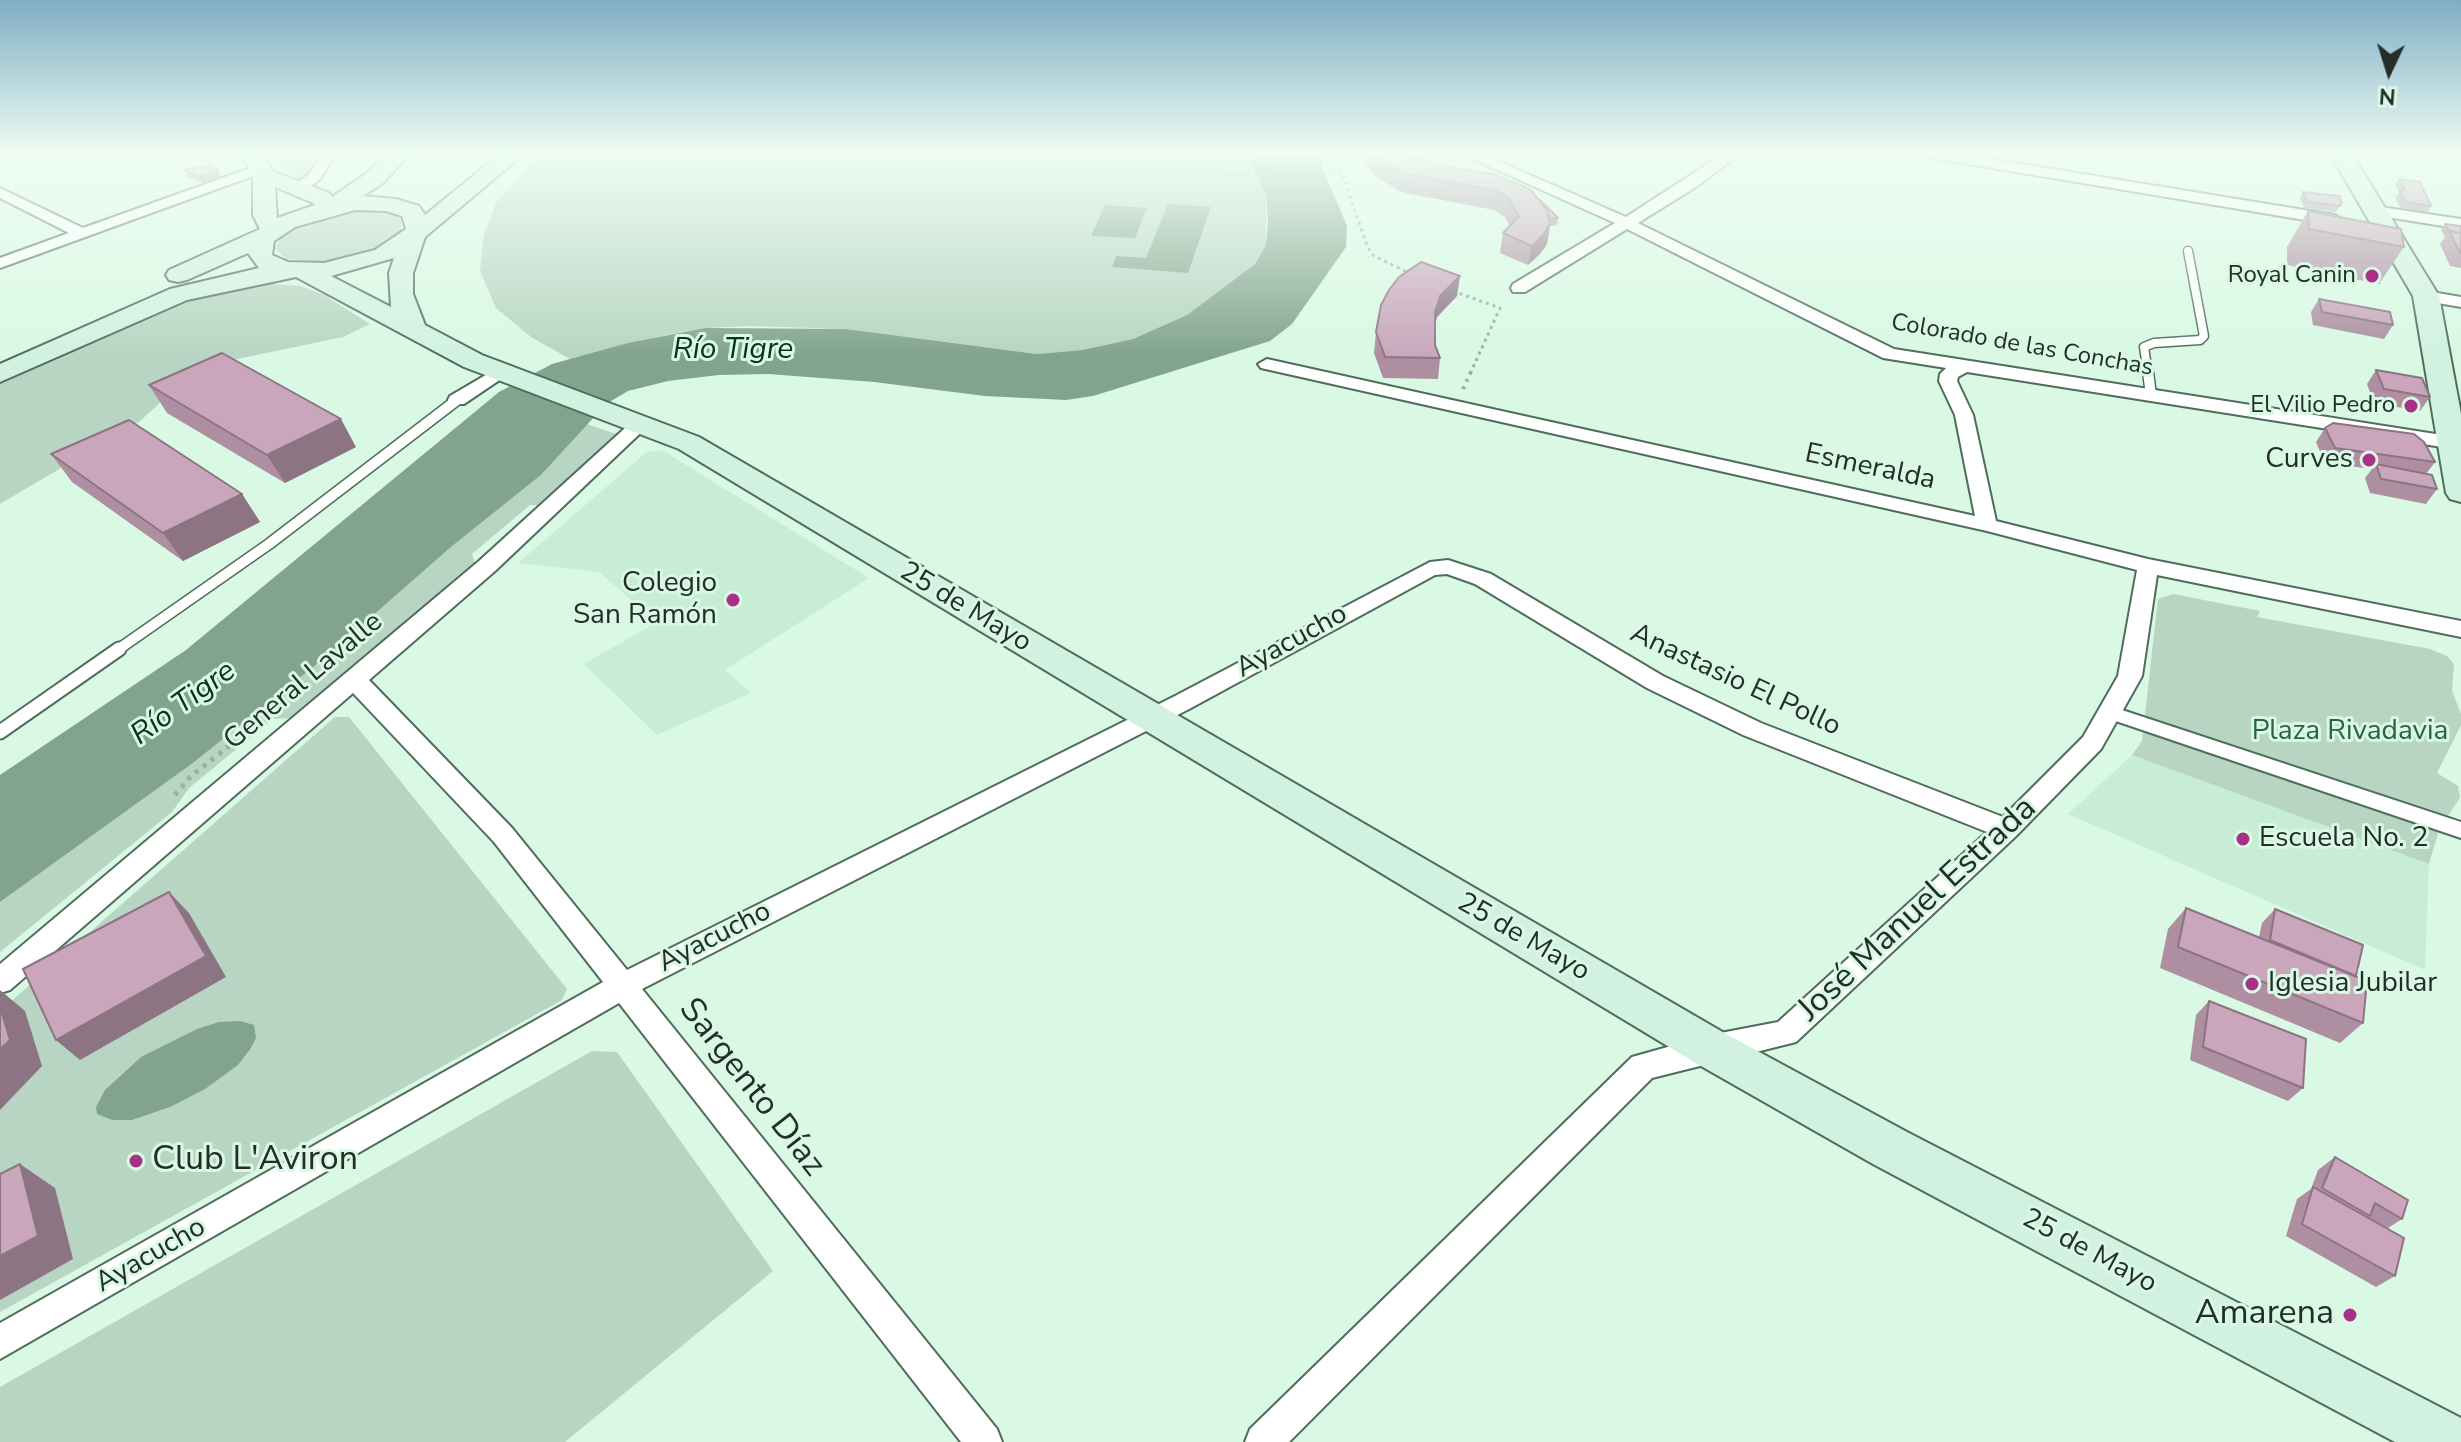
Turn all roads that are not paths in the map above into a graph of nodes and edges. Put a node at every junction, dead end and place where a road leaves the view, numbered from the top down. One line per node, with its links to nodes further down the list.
1 (58, 221): 11 (street)
2 (112, 221): 11 (street)
3 (266, 221): 12 (main road)
4 (292, 221): 12 (main road)
5 (416, 221): 13 (main road)
6 (432, 221): 13 (main road)
7 (2365, 221): 18 (main road)
8 (2374, 221): 10 (street)
9 (1625, 222): 17 (street); 22 (street, Colorado de las Conchas)
10 (2461, 224)
11 (81, 233): 15 (street)
12 (269, 234): 16 (main road, 25 de Mayo); 21 (main road)
13 (415, 235): 16 (main road); 20 (main road)
14 (2188, 251): 28 (lane)
15 (0, 263)
16 (295, 270): 20 (main road, 25 de Mayo); 25 (main road)
17 (1519, 288)
18 (2426, 296): 19 (street); 31 (main road)
19 (2461, 302)
20 (416, 332): 26 (main road, 25 de Mayo)
21 (0, 353)
22 (1889, 354): 24 (street, Colorado de las Conchas); 27 (street)
23 (1267, 364): 33 (street, Esmeralda)
24 (1964, 366): 27 (street); 28 (street, Colorado de las Conchas)
25 (0, 374)
26 (509, 374): 29 (street); 30 (main road, 25 de Mayo)
27 (1952, 390): 33 (street)
28 (2151, 395): 31 (street, Colorado de las Conchas)
29 (457, 400): 40 (lane)
30 (642, 423): 37 (street, General Lavalle); 39 (main road, 25 de Mayo)
31 (2457, 444): 32 (main road)
32 (2461, 493)
33 (1987, 525): 34 (street, Esmeralda)
34 (2148, 566): 36 (street, Esmeralda); 38 (street, José Manuel Estrada)
35 (1448, 567): 39 (street, Ayacucho); 41 (street, Anastasio El Pollo)
36 (2461, 629)
37 (355, 680): 43 (street, General Lavalle); 44 (street, Sargento Díaz)
38 (2110, 712): 41 (street, José Manuel Estrada); 42 (street)
39 (1149, 718): 44 (street, Ayacucho); 45 (main road, 25 de Mayo)
40 (0, 732)
41 (2007, 829): 45 (street, José Manuel Estrada)
42 (2461, 830)
43 (0, 981)
44 (624, 985): 46 (street, Ayacucho); 47 (street, Sargento Díaz)
45 (1710, 1048): 48 (street, José Manuel Estrada); 49 (main road, 25 de Mayo)
46 (0, 1342)
47 (984, 1442)
48 (1263, 1442)
49 (2451, 1442)

